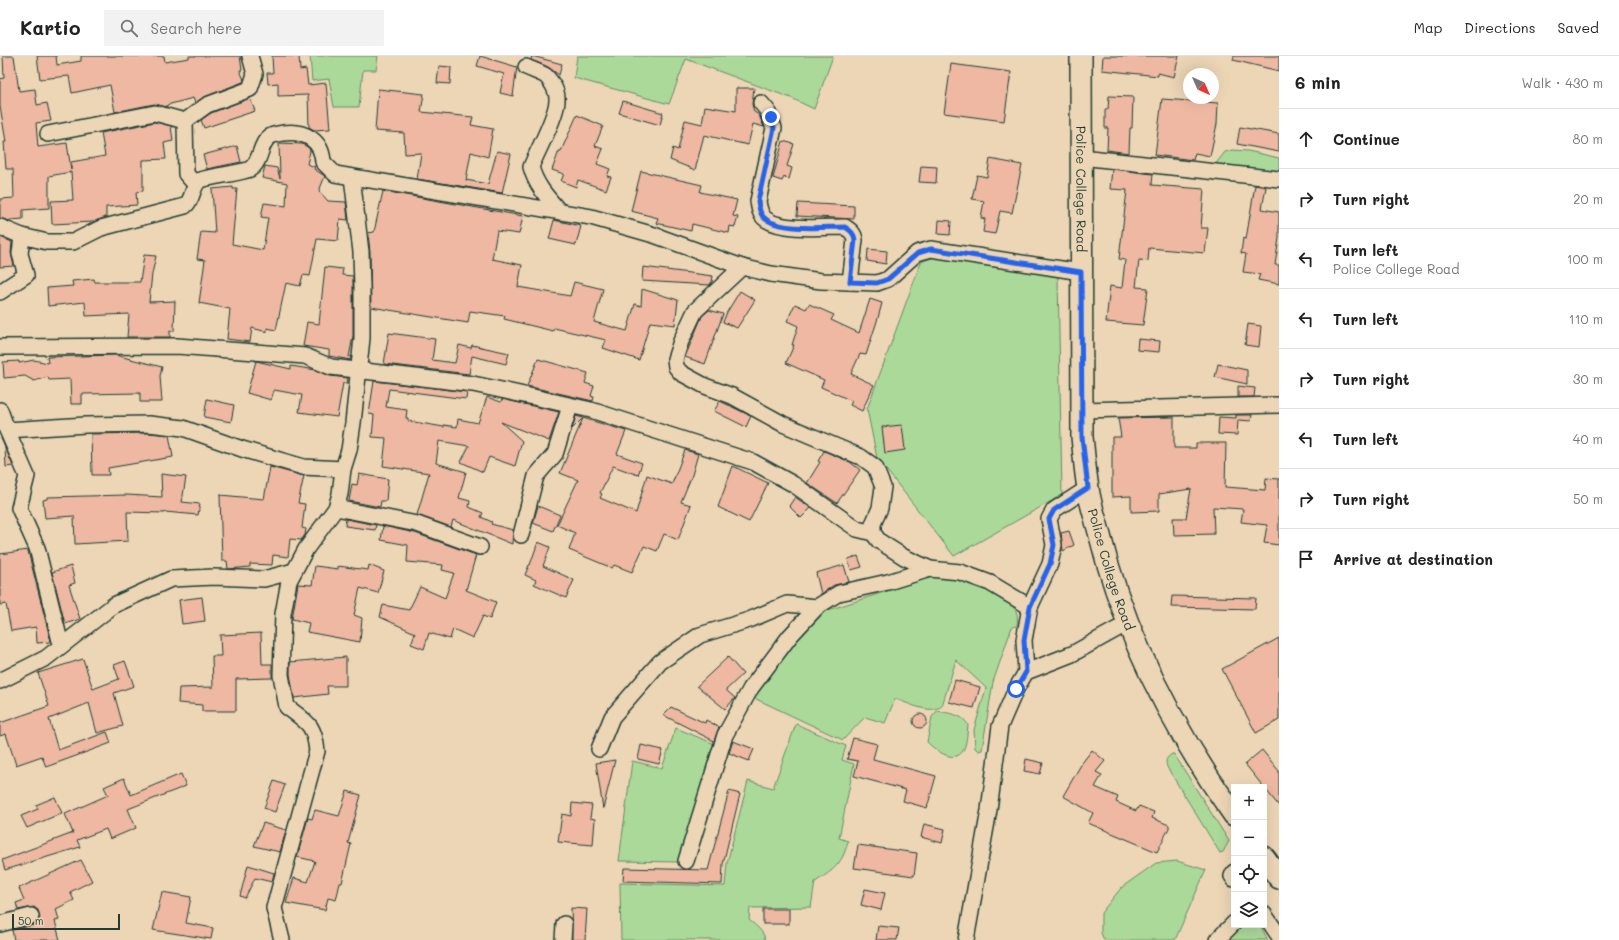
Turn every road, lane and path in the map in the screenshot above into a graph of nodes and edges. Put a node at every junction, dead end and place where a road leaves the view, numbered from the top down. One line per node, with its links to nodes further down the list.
1 (250, 56): 5 (street)
2 (1081, 56): 7 (street, Police College Road)
3 (526, 67): 11 (street)
4 (761, 103): 16 (street)
5 (185, 121): 6 (street); 10 (street)
6 (48, 134)
7 (1081, 157): 9 (street); 15 (street, Police College Road)
8 (352, 177): 10 (street); 11 (street); 19 (street)
9 (1279, 179)
10 (195, 184): 13 (street)
11 (560, 212): 14 (street)
12 (0, 227): 13 (street)
13 (22, 236): 17 (street)
14 (742, 267): 16 (street); 28 (street)
15 (1081, 272): 16 (street); 23 (street, Police College Road)
16 (850, 282)
17 (0, 292)
18 (0, 347): 19 (street)
19 (359, 371): 21 (street); 25 (street)
20 (1279, 405): 23 (street)
21 (570, 406): 28 (street); 29 (street)
22 (0, 410): 24 (street)
23 (1082, 410): 26 (street, Police College Road)
24 (7, 430): 25 (street); 36 (street)
25 (343, 468): 27 (street)
26 (1088, 488): 34 (street); 35 (street, Police College Road)
27 (336, 508): 30 (street); 32 (street)
28 (873, 533): 31 (street)
29 (520, 535)
30 (480, 547)
31 (930, 569): 33 (street); 34 (street)
32 (294, 572): 36 (street); 50 (street)
33 (817, 607): 39 (street); 41 (street)
34 (1030, 607): 37 (street)
35 (1128, 623): 37 (street); 40 (street, Police College Road)
36 (61, 645): 38 (street)
37 (1026, 672): 52 (street)
38 (0, 681)
39 (599, 749)
40 (1231, 811)
41 (686, 861)
42 (1267, 861): 43 (street)
43 (1279, 878)
44 (31, 916): 46 (street)
45 (1267, 918): 49 (street)
46 (0, 924)
47 (564, 924): 51 (street)
48 (1231, 926): 53 (street)
49 (1279, 936)
50 (282, 940)
51 (563, 940)
52 (966, 940)
53 (1217, 940)

